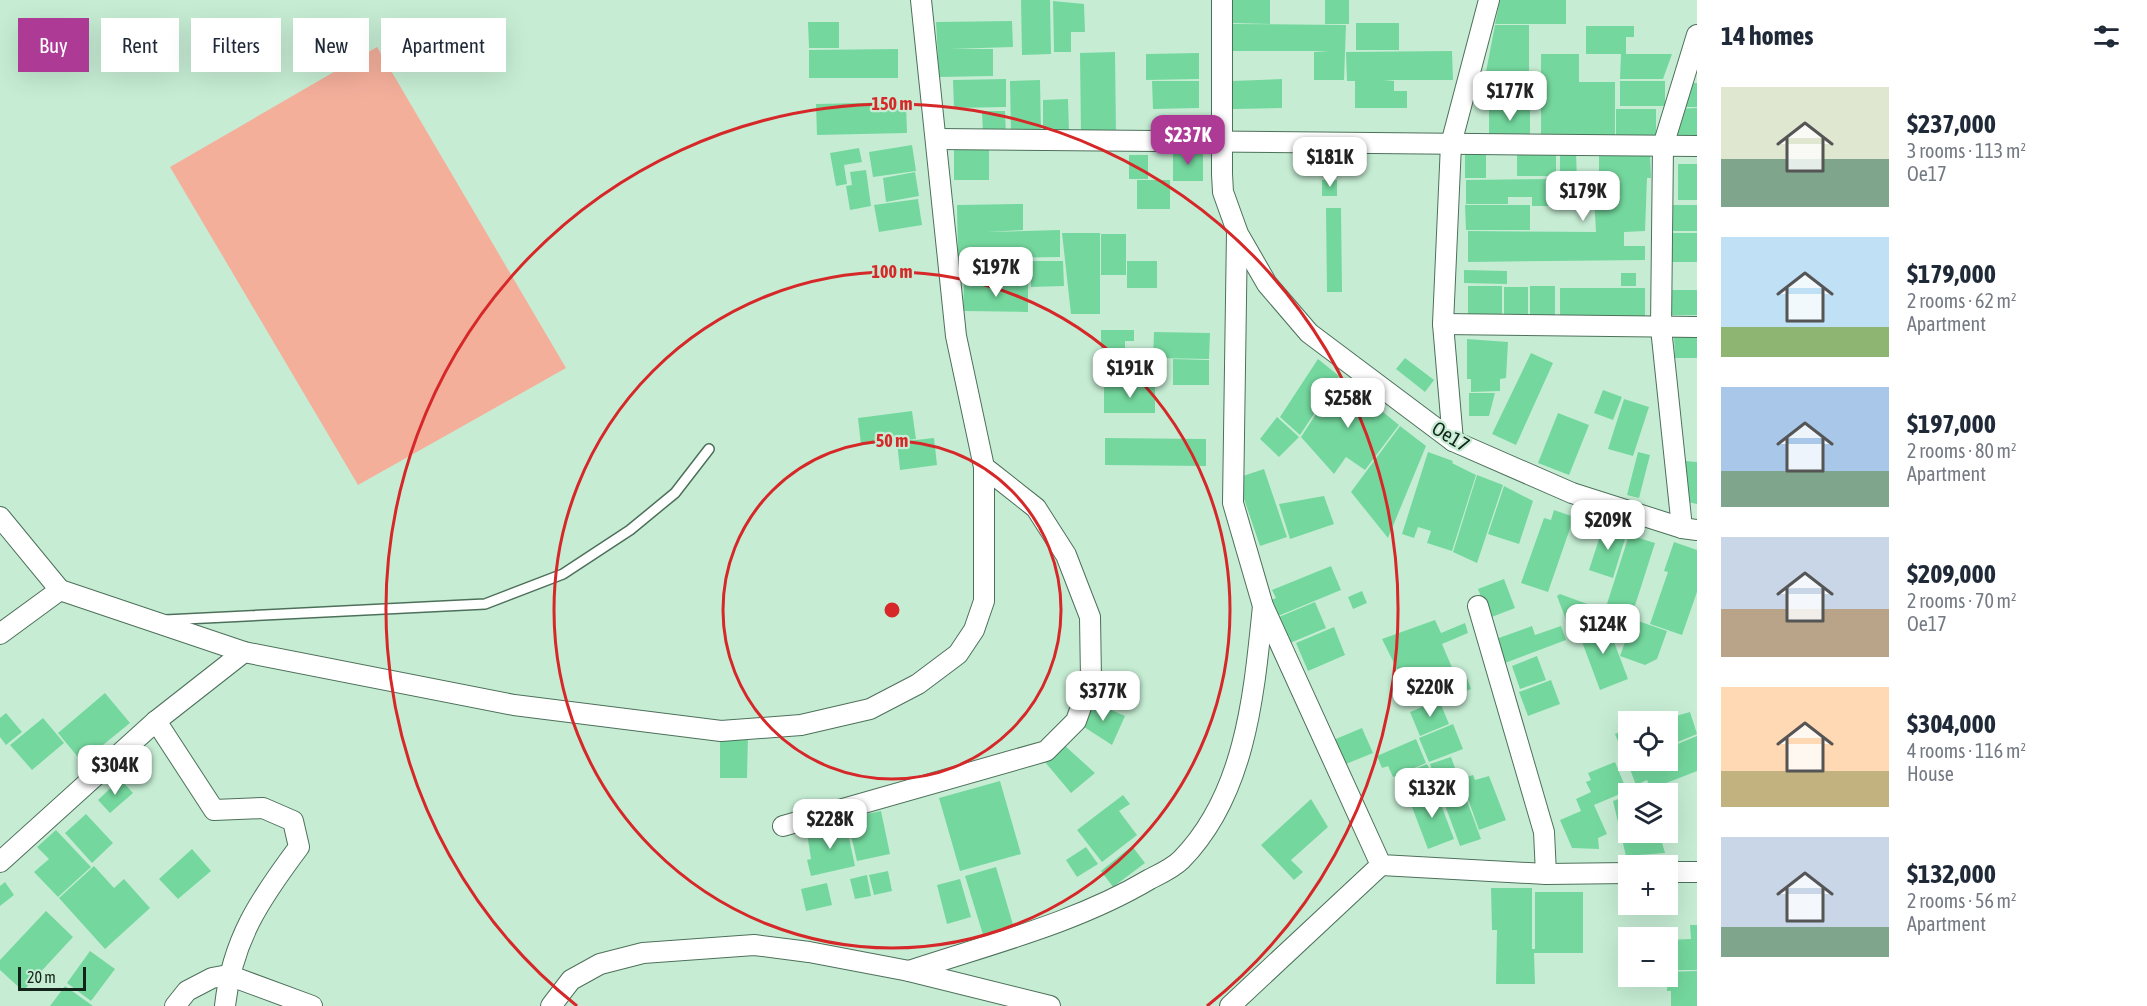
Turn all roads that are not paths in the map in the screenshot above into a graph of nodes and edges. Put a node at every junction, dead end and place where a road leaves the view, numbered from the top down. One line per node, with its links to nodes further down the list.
1 (921, 0): 5 (street)
2 (1222, 0): 6 (street)
3 (1489, 0): 7 (street)
4 (1697, 35): 8 (street)
5 (938, 139): 6 (street); 16 (street)
6 (1220, 142): 7 (street); 10 (street)
7 (1451, 144): 8 (street); 11 (street)
8 (1663, 146): 9 (street); 13 (street)
9 (1697, 146)
10 (1237, 231): 14 (street, Oe17); 20 (street)
11 (1443, 324): 13 (street); 14 (street)
12 (1697, 327): 13 (street)
13 (1661, 328): 18 (street)
14 (1453, 441): 18 (street, Oe17)
15 (709, 449): 22 (lane)
16 (984, 466): 24 (street); 26 (street)
17 (0, 517): 19 (street)
18 (1690, 529)
19 (60, 590): 22 (street); 23 (street)
20 (1263, 606): 28 (street); 33 (street)
21 (1478, 606): 32 (street)
22 (156, 620): 24 (street)
23 (0, 634)
24 (244, 652): 25 (street)
25 (156, 721): 27 (street); 34 (street)
26 (783, 826)
27 (0, 862)
28 (1381, 865): 32 (street); 40 (street)
29 (1678, 872): 30 (street)
30 (1697, 872)
31 (1618, 873): 32 (street)
32 (1546, 874)
33 (909, 971): 38 (street); 39 (street)
34 (228, 975): 35 (street); 36 (street); 37 (street)
35 (175, 1006)
36 (225, 1006)
37 (312, 1006)
38 (551, 1006)
39 (1050, 1006)
40 (1230, 1006)

